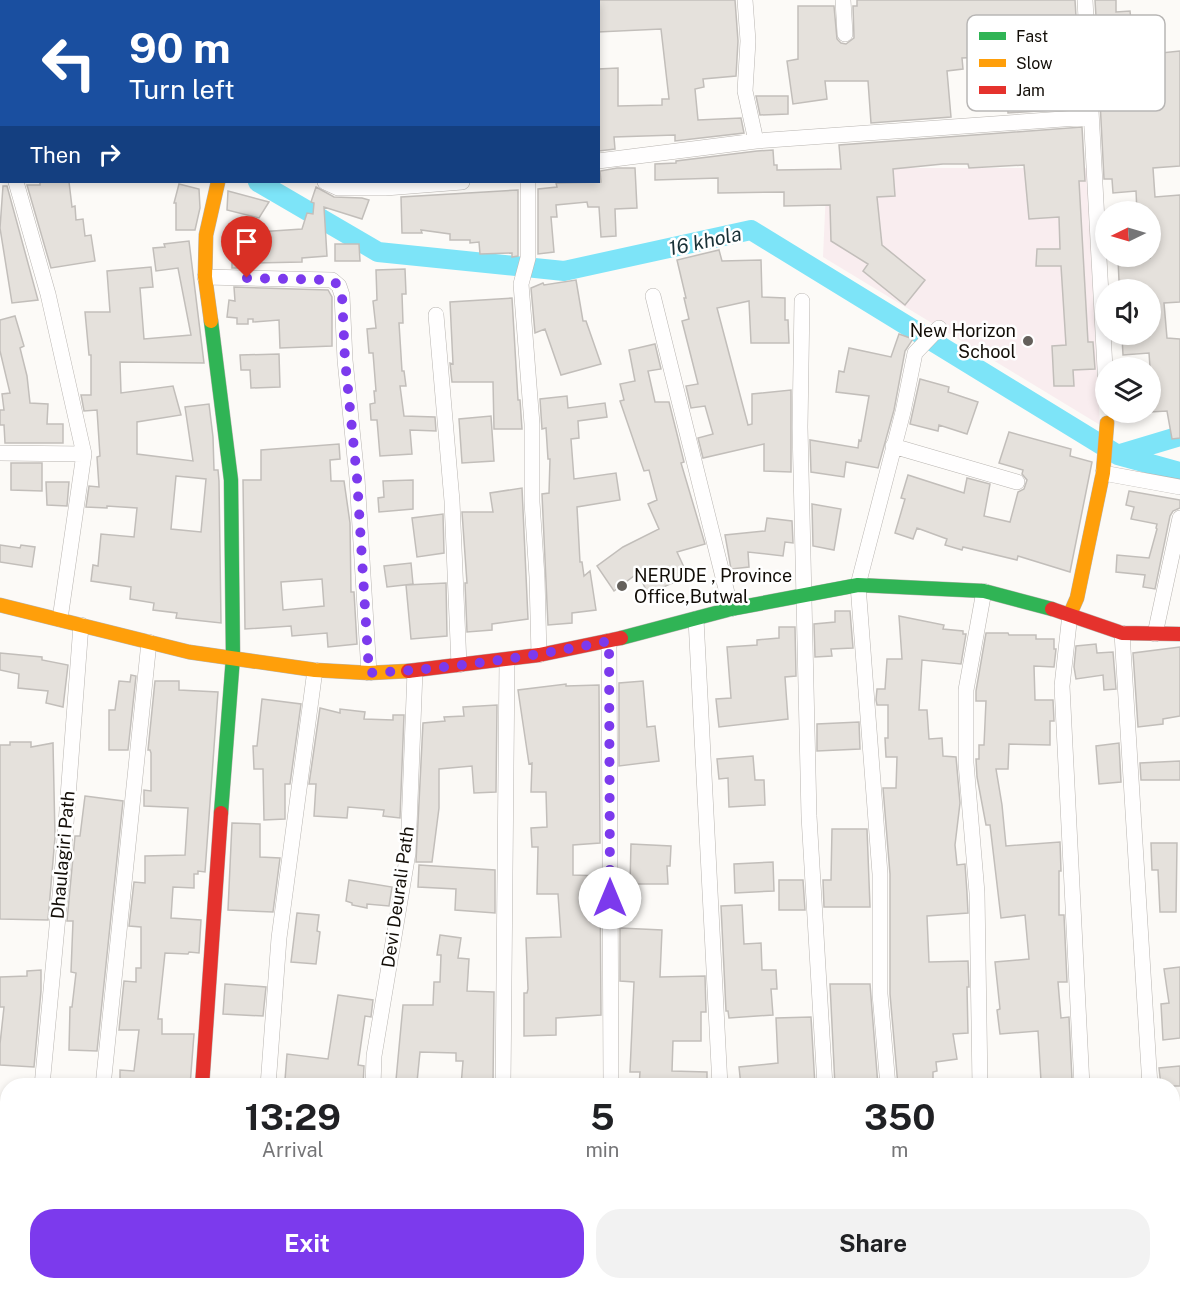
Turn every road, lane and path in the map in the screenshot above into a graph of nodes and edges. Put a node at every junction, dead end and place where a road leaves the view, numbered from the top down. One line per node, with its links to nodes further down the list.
1 (745, 0): 8 (street)
2 (843, 0): 5 (street)
3 (1085, 0): 4 (street)
4 (1086, 15)
5 (844, 34)
6 (1091, 111): 7 (street)
7 (1091, 117): 8 (street); 20 (street)
8 (756, 141): 9 (street)
9 (600, 161)
10 (16, 183): 24 (street)
11 (327, 183): 12 (street)
12 (449, 183)
13 (528, 183): 43 (street)
14 (217, 184): 15 (street)
15 (205, 277): 44 (street); 49 (street)
16 (653, 296): 33 (street)
17 (802, 301): 31 (street)
18 (436, 315): 46 (street)
19 (939, 328): 22 (street)
20 (1104, 357)
21 (1107, 423): 25 (street)
22 (893, 446): 26 (street); 29 (street)
23 (0, 453): 24 (street)
24 (84, 454): 35 (street)
25 (1104, 467): 27 (street); 34 (street)
26 (1017, 482)
27 (1180, 487)
28 (1180, 518): 39 (street)
29 (858, 585): 30 (street); 31 (street); 59 (street)
30 (984, 591): 34 (street); 60 (street)
31 (803, 596): 33 (street); 58 (street)
32 (0, 605): 35 (street)
33 (731, 609): 36 (street)
34 (1070, 614): 38 (street); 61 (street)
35 (60, 619): 37 (street)
36 (696, 619): 41 (street); 57 (street)
37 (81, 625): 42 (street); 50 (street, Dhaulagiri Path)
38 (1122, 633): 39 (street); 62 (street)
39 (1155, 634): 40 (street)
40 (1180, 634)
41 (609, 641): 43 (street); 56 (street)
42 (148, 642): 44 (street); 51 (street)
43 (539, 655): 45 (street)
44 (233, 657): 47 (street); 52 (street)
45 (507, 660): 46 (street); 55 (street)
46 (459, 665): 48 (street)
47 (315, 670): 49 (street); 53 (street)
48 (415, 671): 49 (street); 54 (street, Devi Deurali Path)
49 (369, 673)
50 (43, 1078)
51 (104, 1078)
52 (203, 1078)
53 (268, 1078)
54 (373, 1078)
55 (503, 1078)
56 (611, 1078)
57 (720, 1078)
58 (824, 1078)
59 (887, 1078)
60 (980, 1078)
61 (1082, 1078)
62 (1150, 1078)

